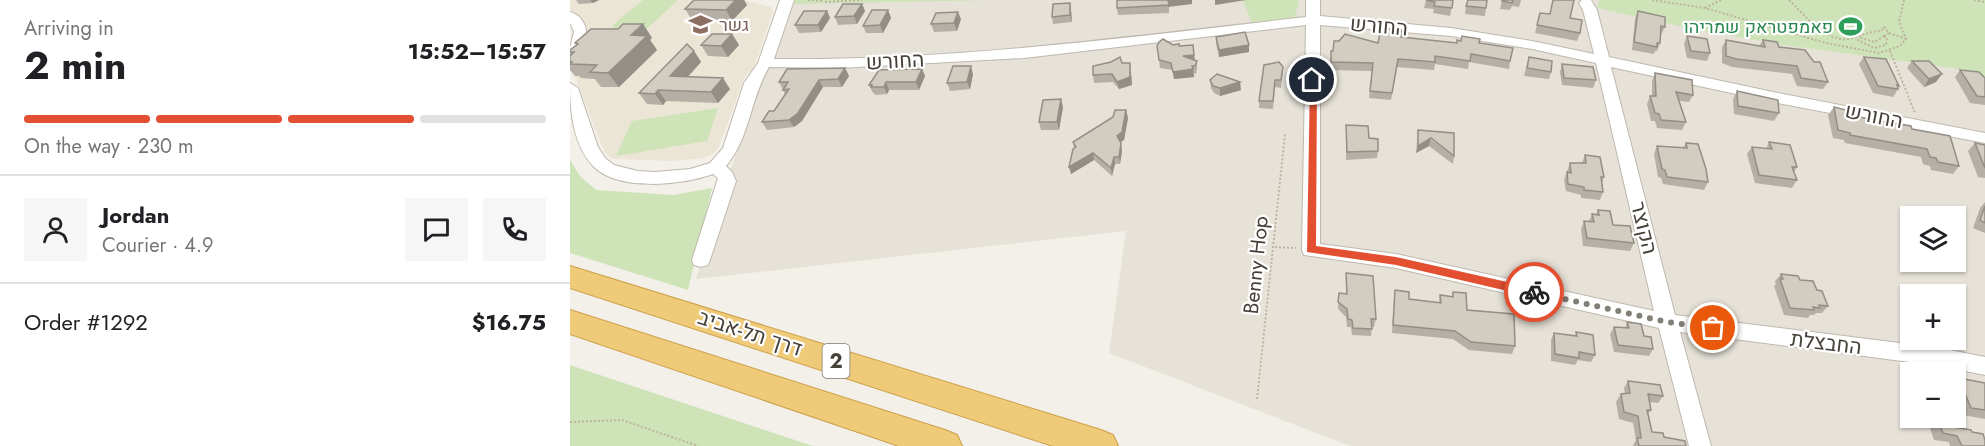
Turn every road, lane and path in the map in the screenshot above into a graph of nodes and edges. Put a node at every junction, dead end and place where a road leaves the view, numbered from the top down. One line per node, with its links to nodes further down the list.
1 (808, 0): 9 (path)
2 (862, 0): 9 (path)
3 (1313, 0): 15 (street)
4 (1652, 0): 13 (path)
5 (1721, 0): 13 (path)
6 (1789, 0): 16 (path)
7 (1904, 0): 18 (path)
8 (1974, 0): 12 (path)
9 (826, 1)
10 (783, 2): 22 (street)
11 (1589, 3): 21 (street, הקוצר)
12 (1985, 3)
13 (1704, 8): 20 (path)
14 (572, 18): 19 (street)
15 (1314, 20): 21 (street, החורש); 22 (street, החורש); 30 (street)
16 (1889, 33): 17 (path); 18 (path)
17 (1883, 36): 17 (path)
18 (1906, 39): 20 (path)
19 (575, 41): 23 (street)
20 (1890, 51): 25 (path)
21 (1602, 59): 27 (street, החורש); 34 (street, הקוצר)
22 (765, 63): 28 (street)
23 (570, 64)
24 (570, 88): 28 (street)
25 (1915, 111)
26 (1286, 134): 29 (path, Benny Hop)
27 (1985, 138)
28 (716, 167): 31 (street)
29 (1274, 247): 30 (path); 36 (path, Benny Hop)
30 (1311, 250): 34 (street, החבצלת)
31 (701, 260)
32 (570, 277): 40 (highway, דרך תל-אביב / 2)
33 (570, 322): 39 (highway, 2)
34 (1667, 322): 35 (street, החבצלת); 41 (street, הקוצר)
35 (1985, 366)
36 (1257, 399)
37 (570, 422): 38 (path)
38 (698, 446)
39 (945, 446)
40 (1101, 446)
41 (1700, 446)

